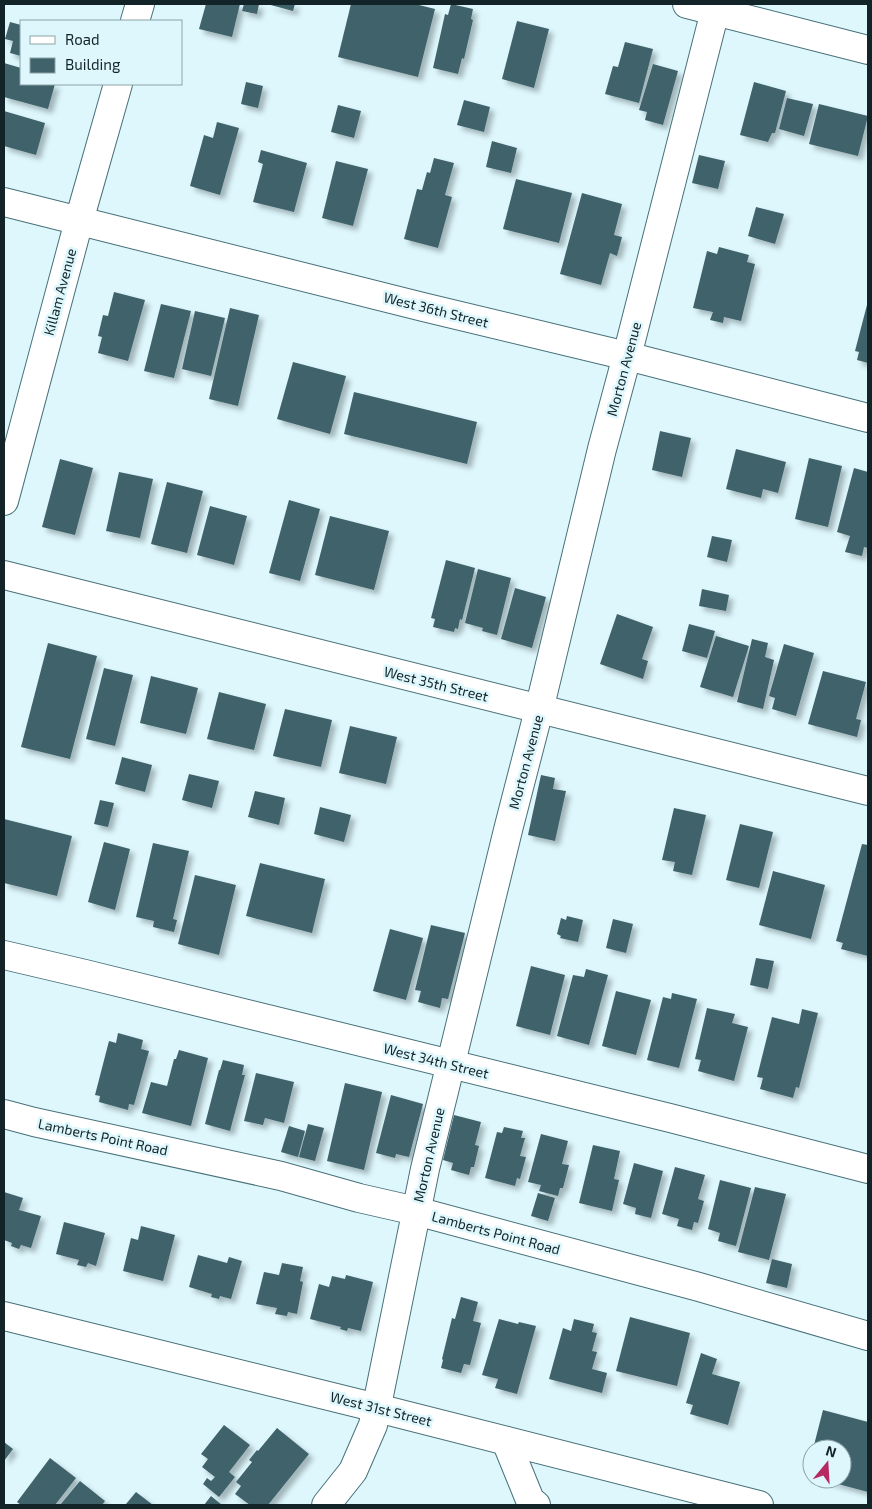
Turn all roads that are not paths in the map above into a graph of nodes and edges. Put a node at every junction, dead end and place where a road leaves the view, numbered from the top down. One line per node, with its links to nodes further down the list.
1 (140, 4): 4 (street)
2 (687, 4): 3 (street)
3 (715, 11): 5 (street); 9 (street, Morton Avenue)
4 (135, 20)
5 (868, 50)
6 (118, 85): 8 (street, Killam Avenue)
7 (4, 202): 8 (street, West 36th Street)
8 (79, 221): 9 (street, West 36th Street); 11 (street, Killam Avenue)
9 (628, 356): 10 (street, West 36th Street); 13 (street, Morton Avenue)
10 (868, 418)
11 (4, 501)
12 (4, 576): 13 (street, West 35th Street)
13 (540, 710): 14 (street, West 35th Street); 16 (street, Morton Avenue)
14 (868, 791)
15 (4, 955): 16 (street, West 34th Street)
16 (451, 1065): 18 (street, West 34th Street); 19 (street, Morton Avenue)
17 (4, 1114): 19 (street, Lamberts Point Road)
18 (868, 1169)
19 (416, 1212): 21 (street, Lamberts Point Road); 22 (street, Morton Avenue)
20 (4, 1316): 22 (street, West 31st Street)
21 (868, 1336)
22 (377, 1408): 23 (street, West 31st Street); 24 (street, Morton Avenue)
23 (506, 1440): 25 (street); 26 (street, West 31st Street)
24 (326, 1505)
25 (536, 1505)
26 (758, 1505)

